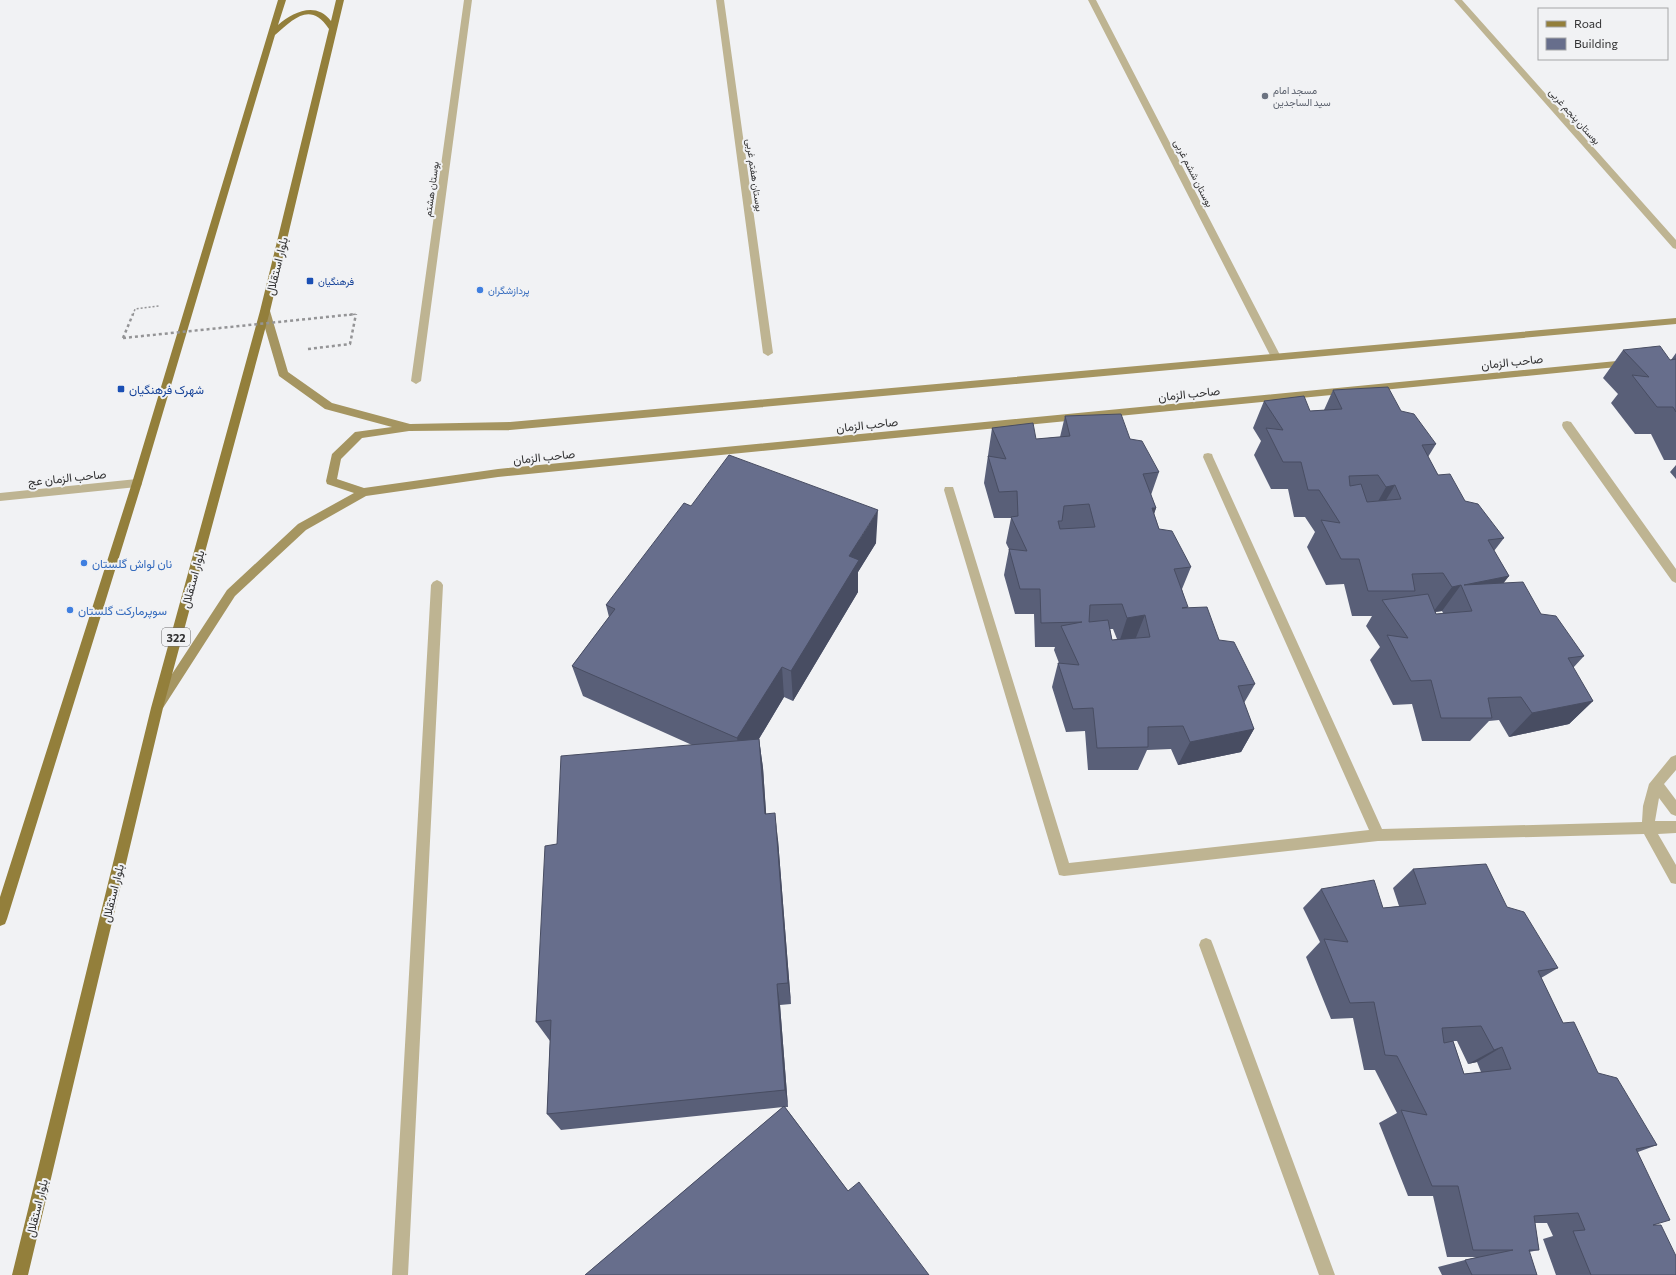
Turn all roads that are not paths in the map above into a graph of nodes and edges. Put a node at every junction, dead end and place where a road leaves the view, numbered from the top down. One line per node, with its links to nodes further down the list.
1 (282, 0): 8 (main road)
2 (340, 0): 7 (main road, بلوار استقلال / 322)
3 (468, 0): 15 (street, بوستان هشتم)
4 (720, 0): 12 (street, بوستان هفتم غربی)
5 (1092, 0): 13 (street, بوستان ششم غربی)
6 (1458, 0): 9 (street, بوستان پنجم غربی)
7 (333, 29): 8 (main road); 10 (main road, بلوار استقلال / 322)
8 (272, 34): 19 (main road)
9 (1676, 246)
10 (265, 311): 17 (main road, صاحب الزمان); 25 (main road, بلوار استقلال / 322)
11 (1676, 321): 13 (main road, صاحب الزمان)
12 (768, 353)
13 (1276, 357): 17 (main road, صاحب الزمان)
14 (1636, 362): 21 (main road, صاحب الزمان)
15 (416, 381)
16 (1567, 425): 23 (street)
17 (410, 428): 21 (main road)
18 (1208, 457): 31 (street)
19 (136, 483): 22 (street, صاحب الزمان عج); 33 (main road)
20 (949, 490): 31 (street)
21 (364, 492): 25 (main road, صاحب الزمان)
22 (0, 497)
23 (1676, 578)
24 (436, 585): 36 (street)
25 (157, 708): 35 (main road, بلوار استقلال / 322)
26 (1676, 761): 27 (street)
27 (1656, 784): 28 (street); 30 (street)
28 (1676, 810)
29 (1676, 827): 30 (street)
30 (1648, 828): 31 (street); 32 (street)
31 (1378, 835)
32 (1676, 878)
33 (0, 919)
34 (1206, 945): 37 (street)
35 (20, 1275)
36 (400, 1275)
37 (1327, 1275)

